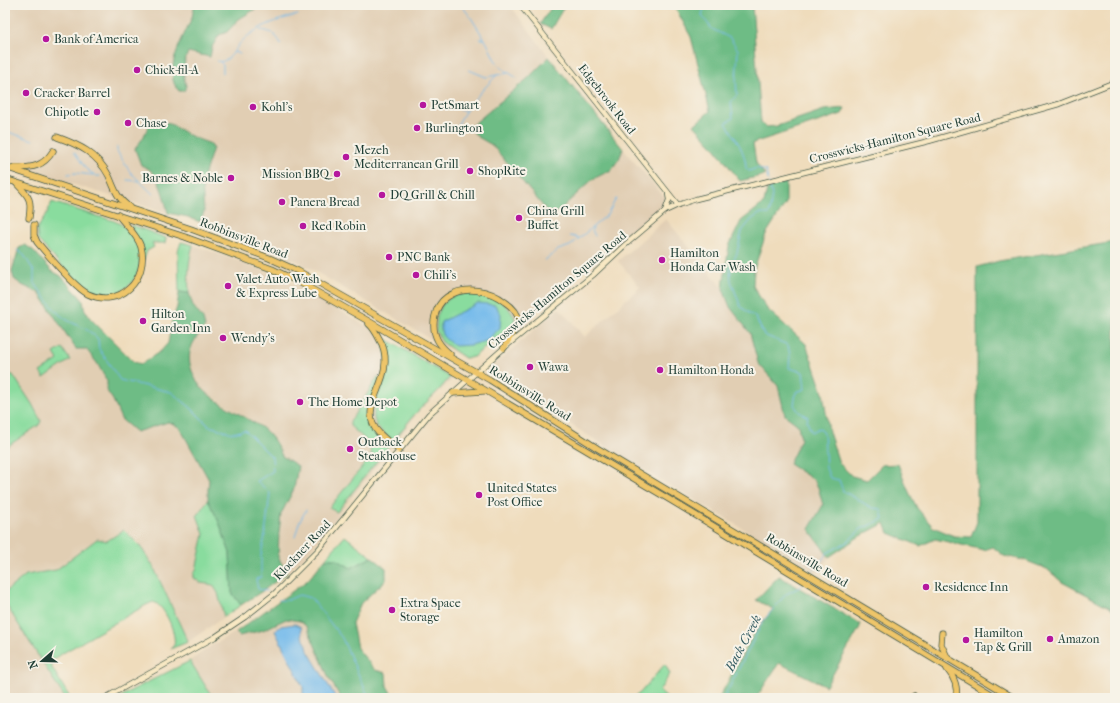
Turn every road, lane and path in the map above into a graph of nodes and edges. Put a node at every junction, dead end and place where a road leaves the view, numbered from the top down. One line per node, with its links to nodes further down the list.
1 (520, 5): 8 (main road, Edgebrook Road)
2 (1115, 82): 10 (main road, Crosswicks-Hamilton Square Road)
3 (57, 137): 12 (highway)
4 (53, 151): 5 (highway)
5 (7, 167): 12 (highway, Robbinsville Road)
6 (5, 178): 7 (highway, Robbinsville Road)
7 (16, 182): 14 (highway, Robbinsville Road); 15 (highway)
8 (665, 188): 9 (main road, Edgebrook Road); 13 (main road)
9 (670, 195): 10 (main road); 11 (main road, Edgebrook Road)
10 (687, 202): 11 (main road, Crosswicks-Hamilton Square Road)
11 (678, 204): 13 (main road, Crosswicks-Hamilton Square Road)
12 (132, 210): 19 (highway, Robbinsville Road)
13 (665, 211): 18 (main road, Crosswicks-Hamilton Square Road)
14 (118, 215): 16 (highway); 17 (highway, Robbinsville Road)
15 (30, 218)
16 (34, 225)
17 (364, 319): 21 (highway, Robbinsville Road); 24 (highway)
18 (504, 348): 19 (highway); 20 (main road, Crosswicks-Hamilton Square Road)
19 (458, 361): 20 (highway, Robbinsville Road)
20 (476, 372): 21 (main road, Klockner Road); 26 (highway, Robbinsville Road)
21 (467, 380): 22 (highway, Robbinsville Road); 23 (main road, Klockner Road)
22 (485, 391): 23 (highway); 25 (highway, Robbinsville Road)
23 (453, 393): 24 (main road, Klockner Road)
24 (399, 450): 30 (main road, Klockner Road)
25 (629, 476): 26 (highway); 29 (highway, Robbinsville Road)
26 (660, 485): 28 (highway, Robbinsville Road)
27 (942, 633): 28 (highway)
28 (948, 659): 33 (highway, Robbinsville Road)
29 (942, 664): 31 (highway); 32 (highway, Robbinsville Road)
30 (105, 698)
31 (956, 698)
32 (998, 698)
33 (1014, 698)

